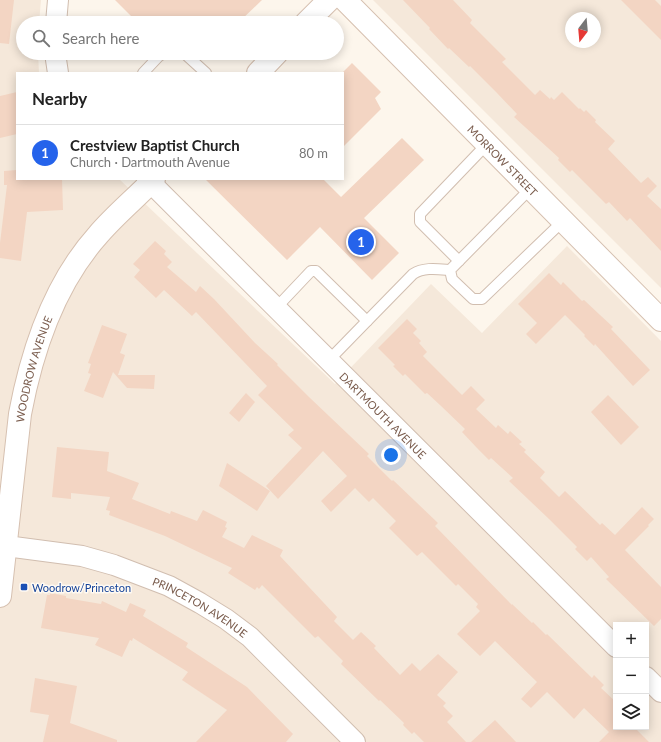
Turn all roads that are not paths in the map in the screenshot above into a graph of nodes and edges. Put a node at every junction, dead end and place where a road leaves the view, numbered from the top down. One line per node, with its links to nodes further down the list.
1 (58, 0): 4 (street)
2 (329, 0): 5 (street)
3 (345, 0): 14 (street, MORROW STREET)
4 (57, 16)
5 (313, 16)
6 (56, 60): 10 (street)
7 (155, 60): 11 (lane)
8 (192, 60): 12 (lane)
9 (270, 60): 13 (street)
10 (58, 72)
11 (144, 72)
12 (205, 72)
13 (259, 72)
14 (487, 144): 16 (street, MORROW STREET); 18 (lane)
15 (151, 180): 20 (street, DARTMOUTH AVENUE); 24 (street, WOODROW AVENUE)
16 (531, 188): 17 (street, MORROW STREET); 18 (lane)
17 (563, 221): 19 (lane); 21 (street, MORROW STREET)
18 (459, 261): 19 (lane)
19 (450, 270): 22 (lane)
20 (276, 308): 22 (lane); 23 (street, DARTMOUTH AVENUE)
21 (661, 320)
22 (367, 321): 23 (lane)
23 (329, 360): 26 (street, DARTMOUTH AVENUE)
24 (6, 546): 25 (street, WOODROW AVENUE); 29 (street, PRINCETON AVENUE)
25 (0, 596)
26 (613, 644)
27 (649, 680): 28 (street)
28 (661, 692)
29 (355, 742)

